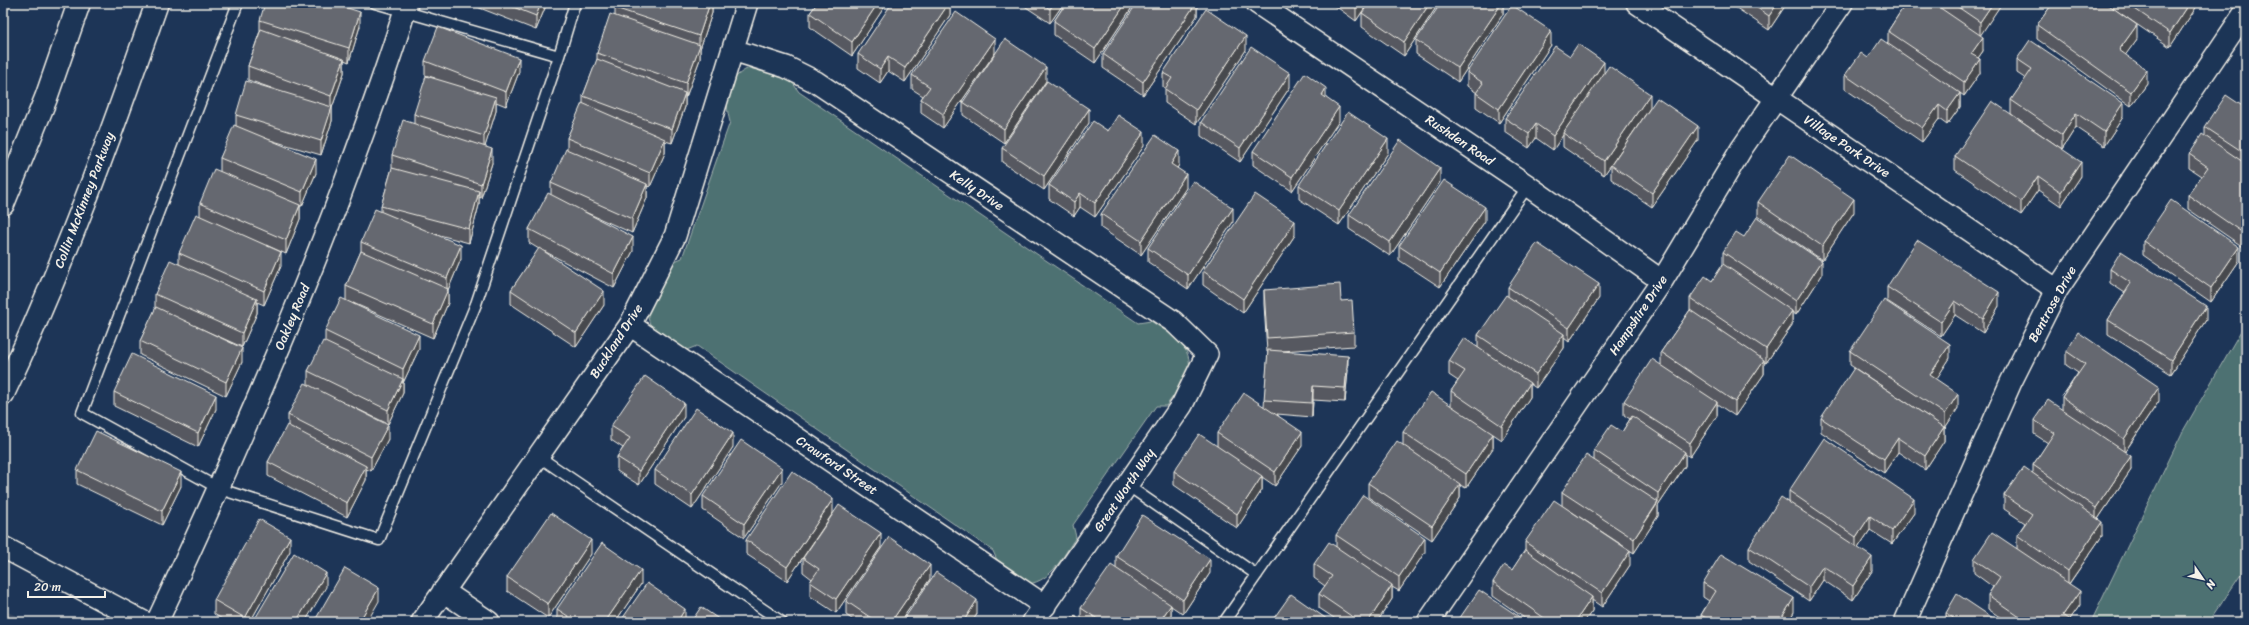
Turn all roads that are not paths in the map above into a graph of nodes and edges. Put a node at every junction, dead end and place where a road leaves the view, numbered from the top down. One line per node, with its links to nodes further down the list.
1 (79, 3): 16 (street)
2 (157, 3): 21 (street, Collin McKinney Parkway)
3 (238, 3): 24 (lane)
4 (375, 3): 10 (lane)
5 (574, 3): 13 (lane)
6 (747, 3): 12 (street, Buckland Drive)
7 (1257, 3): 15 (street, Rushden Road)
8 (1637, 3): 14 (street, Village Park Drive)
9 (1842, 3): 14 (street, Hampshire Drive)
10 (406, 8): 13 (lane); 24 (street, Oakley Road)
11 (2246, 11): 18 (street, Bentrose Drive)
12 (734, 50): 19 (street, Buckland Drive); 20 (street, Kelly Drive)
13 (559, 56): 24 (lane)
14 (1777, 99): 17 (street, Hampshire Drive); 18 (street, Village Park Drive)
15 (1528, 186): 17 (street, Rushden Road); 26 (lane)
16 (3, 204)
17 (1662, 281): 35 (street, Hampshire Drive)
18 (2057, 290): 36 (street, Bentrose Drive)
19 (630, 325): 22 (street, Buckland Drive); 28 (street, Crawford Street)
20 (1207, 354): 23 (street, Great Worth Way)
21 (3, 394)
22 (538, 456): 27 (street, Buckland Drive); 33 (lane)
23 (1127, 486): 26 (lane); 28 (street, Great Worth Way)
24 (220, 489): 30 (street, Oakley Road)
25 (3, 547): 29 (street)
26 (1257, 575): 34 (lane)
27 (444, 591): 31 (street, Buckland Drive); 32 (street)
28 (1039, 614)
29 (144, 622)
30 (157, 622)
31 (422, 622)
32 (489, 622)
33 (782, 622)
34 (1224, 622)
35 (1428, 622)
36 (1905, 622)

